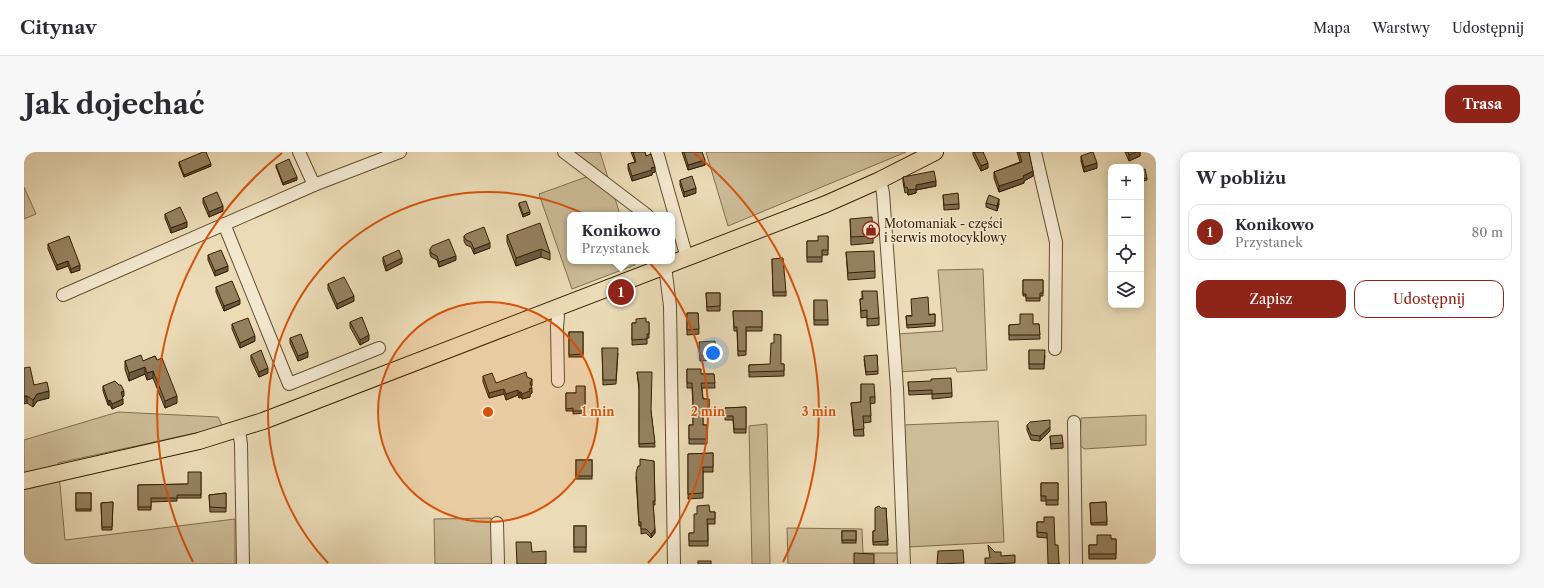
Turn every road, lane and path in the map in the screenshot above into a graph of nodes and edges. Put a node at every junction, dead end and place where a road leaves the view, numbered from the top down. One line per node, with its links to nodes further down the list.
1 (299, 152): 9 (street)
2 (308, 152): 9 (street)
3 (400, 152): 9 (street)
4 (564, 152): 10 (street)
5 (657, 152): 11 (street)
6 (936, 152): 8 (main road)
7 (1035, 152): 23 (street)
8 (880, 180): 16 (main road); 32 (street)
9 (318, 184): 13 (street)
10 (643, 212)
11 (674, 212)
12 (675, 214): 15 (street)
13 (224, 224): 20 (street); 22 (street)
14 (675, 236): 15 (street)
15 (683, 242): 16 (street)
16 (687, 258): 17 (main road)
17 (675, 262)
18 (670, 264): 19 (main road)
19 (665, 266): 21 (main road); 31 (street)
20 (63, 295)
21 (555, 309): 24 (street); 26 (main road)
22 (379, 348)
23 (1055, 349)
24 (558, 381)
25 (1074, 422): 33 (street)
26 (239, 430): 27 (main road); 29 (street)
27 (24, 481)
28 (497, 523): 30 (street)
29 (243, 564)
30 (498, 564)
31 (674, 564)
32 (904, 564)
33 (1076, 564)

